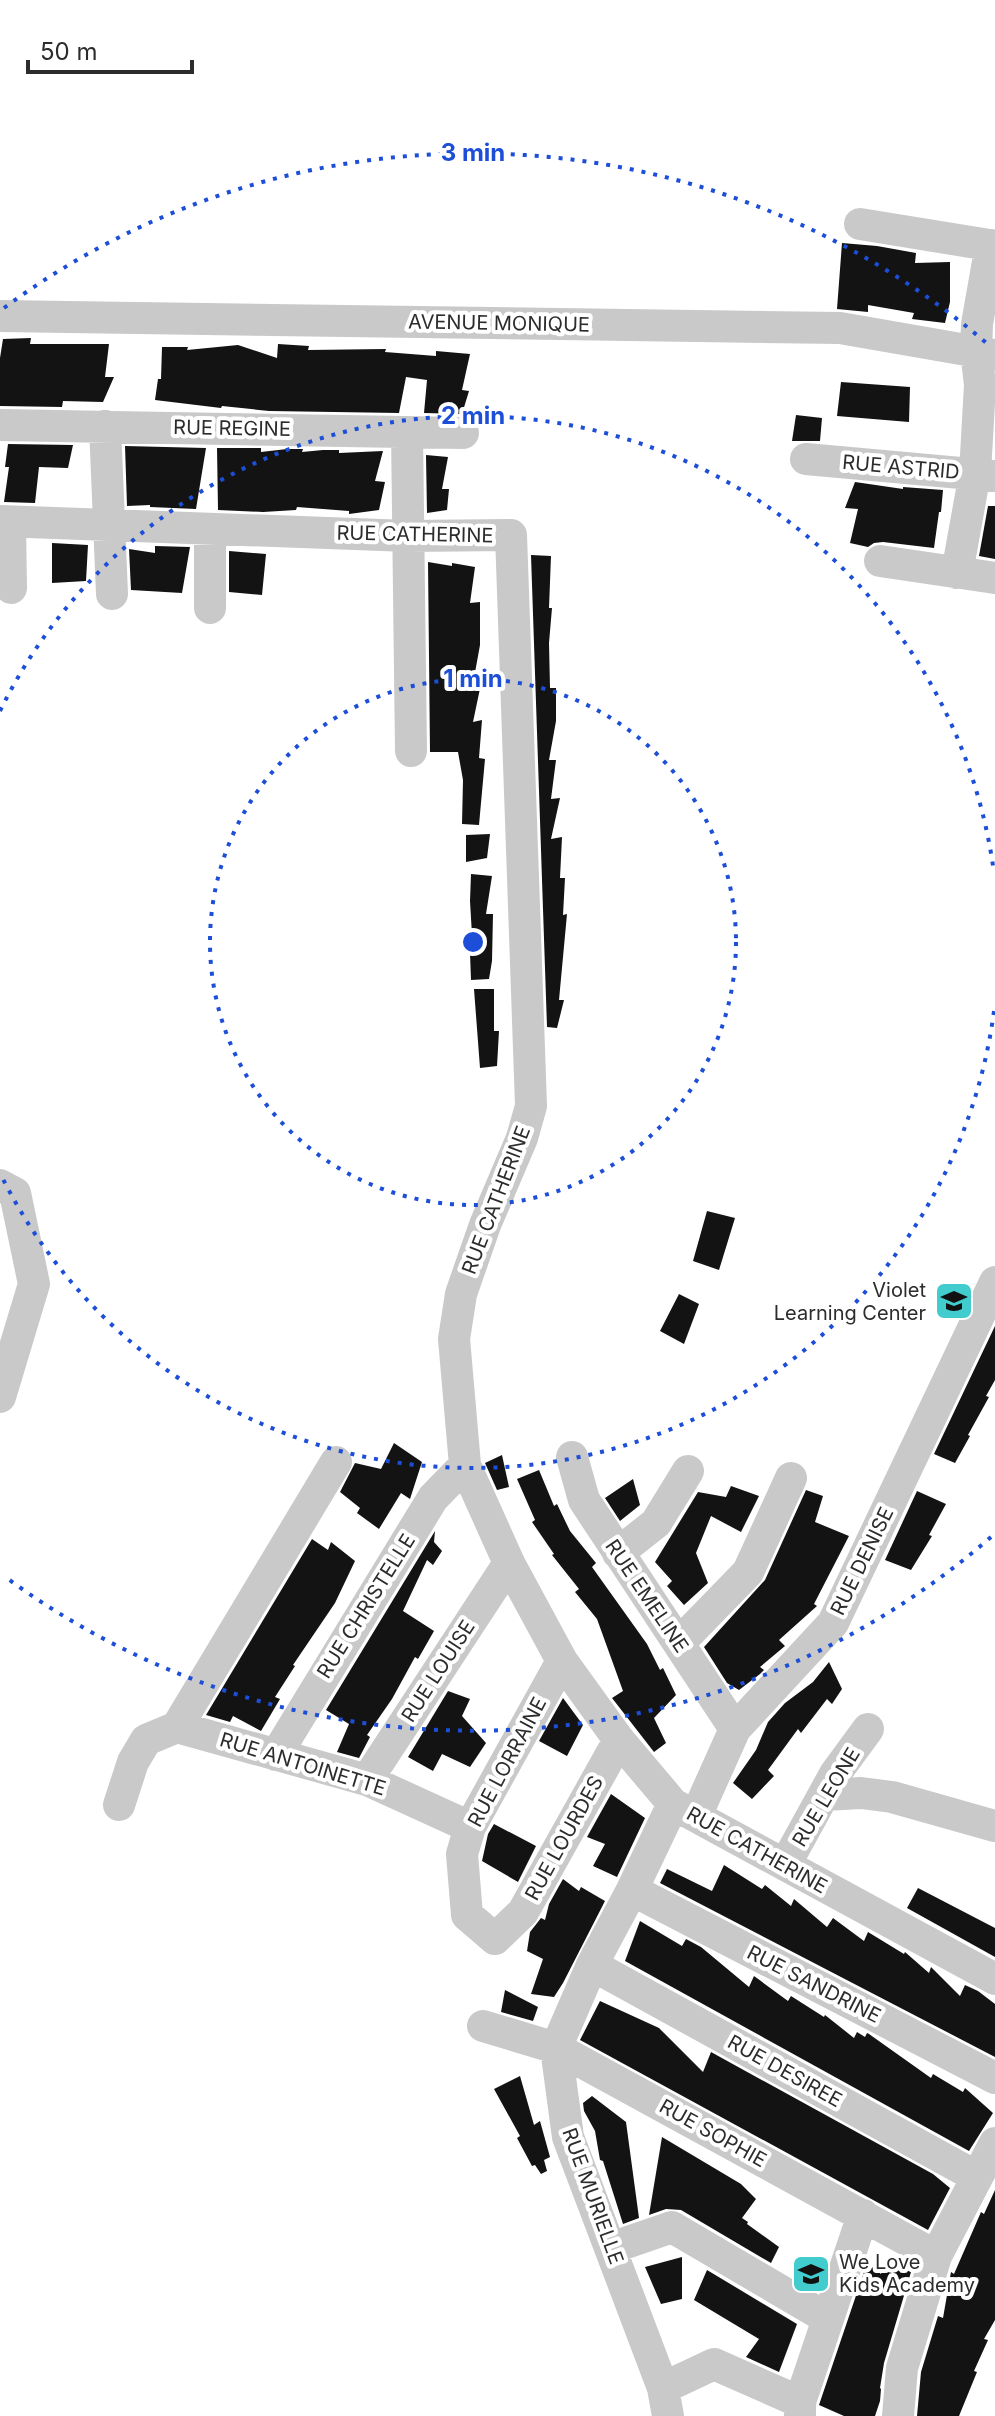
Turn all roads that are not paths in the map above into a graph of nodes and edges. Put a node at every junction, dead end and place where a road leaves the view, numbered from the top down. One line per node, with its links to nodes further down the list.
1 (860, 224): 2 (street)
2 (993, 246): 4 (street)
3 (0, 316): 4 (street, AVENUE MONIQUE)
4 (986, 353): 10 (street)
5 (0, 425): 6 (street, RUE REGINE)
6 (105, 426): 7 (street, RUE REGINE); 12 (street)
7 (407, 432): 8 (street, RUE REGINE); 14 (street)
8 (463, 433)
9 (806, 459): 10 (street, RUE ASTRID)
10 (985, 475): 16 (street)
11 (5, 522): 12 (street, RUE CATHERINE); 18 (street)
12 (110, 526): 13 (street, RUE CATHERINE); 19 (street)
13 (210, 529): 14 (street, RUE CATHERINE); 20 (street)
14 (408, 536): 21 (street); 27 (street, RUE CATHERINE)
15 (880, 561): 16 (street)
16 (957, 573): 17 (street)
17 (995, 578)
18 (11, 588)
19 (112, 594)
20 (210, 608)
21 (411, 751)
22 (0, 1185): 24 (street)
23 (995, 1282): 35 (street, RUE DENISE)
24 (0, 1397)
25 (572, 1457): 30 (street, RUE EMELINE)
26 (336, 1462): 34 (street)
27 (465, 1465): 31 (street, RUE CATHERINE); 38 (street, RUE CHRISTELLE)
28 (688, 1471): 30 (street)
29 (791, 1478): 32 (street)
30 (618, 1553): 32 (street, RUE EMELINE)
31 (509, 1563): 33 (street, RUE CATHERINE); 39 (street, RUE LOUISE)
32 (679, 1643): 35 (street, RUE EMELINE)
33 (562, 1661): 37 (street, RUE CATHERINE); 44 (street, RUE LORRAINE)
34 (177, 1727): 38 (street, RUE ANTOINETTE); 41 (street)
35 (735, 1729): 42 (street, RUE DENISE)
36 (868, 1729): 40 (street, RUE LEONE)
37 (619, 1740): 42 (street, RUE CATHERINE); 47 (street, RUE LOURDES)
38 (276, 1755): 39 (street, RUE ANTOINETTE)
39 (367, 1780): 44 (street, RUE ANTOINETTE)
40 (824, 1795): 43 (street); 45 (street, RUE LEONE)
41 (119, 1805)
42 (684, 1810): 45 (street, RUE CATHERINE); 46 (street)
43 (995, 1826)
44 (470, 1827): 47 (street, RUE LORRAINE)
45 (785, 1865): 49 (street, RUE CATHERINE)
46 (632, 1890): 48 (street); 52 (street, RUE SANDRINE)
47 (467, 1915)
48 (592, 1965): 51 (street); 54 (street, RUE DESIREE)
49 (995, 1979)
50 (483, 2026): 51 (street, RUE SOPHIE)
51 (556, 2048): 55 (street, RUE SOPHIE); 56 (street, RUE MURIELLE)
52 (995, 2078)
53 (995, 2143): 54 (street)
54 (977, 2177): 57 (street)
55 (863, 2215): 57 (street, RUE SOPHIE); 58 (street)
56 (611, 2248): 58 (street); 59 (street, RUE MURIELLE)
57 (936, 2256): 61 (street)
58 (827, 2318): 60 (street)
59 (665, 2402): 60 (street)
60 (800, 2409)
61 (898, 2416)

